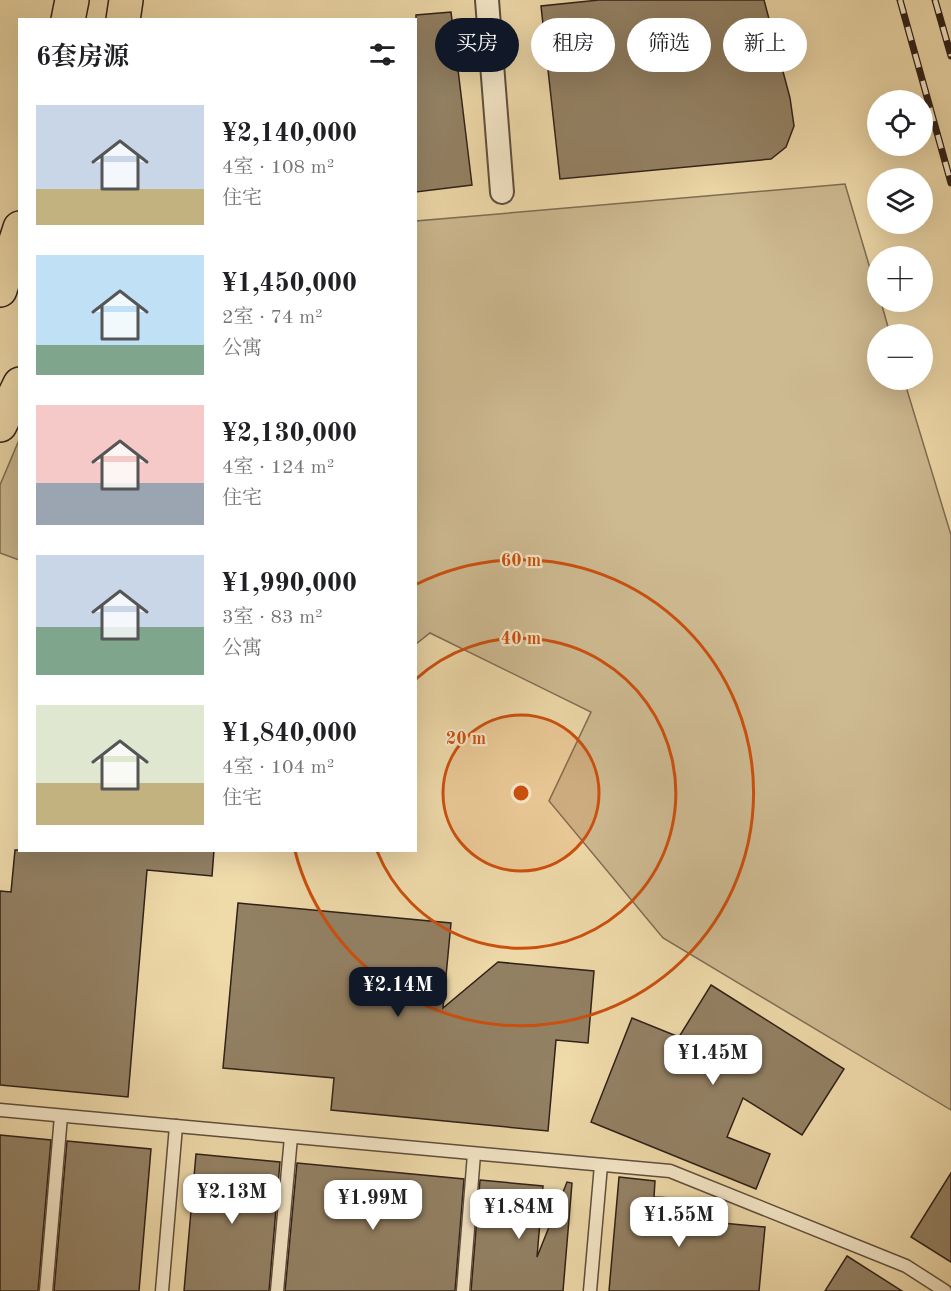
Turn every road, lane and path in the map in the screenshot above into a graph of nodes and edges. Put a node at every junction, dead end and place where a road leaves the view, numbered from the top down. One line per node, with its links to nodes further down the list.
1 (72, 0): 4 (main road)
2 (126, 0): 5 (main road)
3 (487, 0): 6 (street)
4 (68, 18)
5 (123, 18)
6 (502, 192)
7 (18, 234): 8 (main road)
8 (0, 290)
9 (18, 388): 10 (main road)
10 (0, 426)
11 (0, 1110): 12 (lane)
12 (61, 1116): 13 (lane); 17 (lane)
13 (176, 1126): 14 (lane); 18 (lane)
14 (291, 1137): 15 (lane); 19 (lane)
15 (474, 1154): 16 (lane); 20 (lane)
16 (601, 1165): 21 (lane); 22 (lane)
17 (45, 1291)
18 (162, 1291)
19 (278, 1291)
20 (463, 1291)
21 (590, 1291)
22 (945, 1291)

